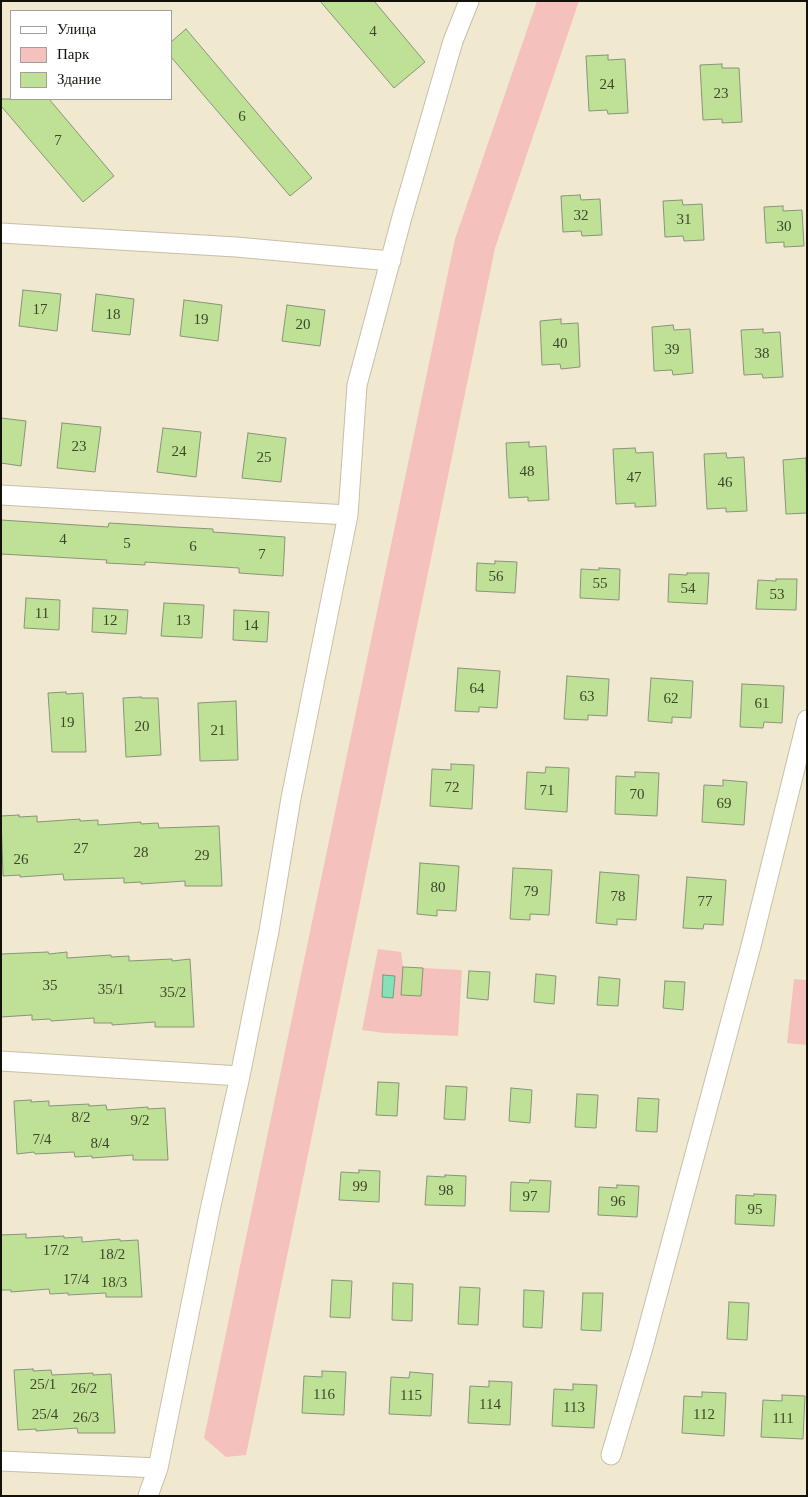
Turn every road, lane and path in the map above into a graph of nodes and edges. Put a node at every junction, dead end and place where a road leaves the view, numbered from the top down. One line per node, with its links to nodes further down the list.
1 (469, 1): 3 (street)
2 (1, 233): 3 (street)
3 (391, 261): 5 (street)
4 (1, 495): 5 (street)
5 (348, 515): 8 (street)
6 (807, 720): 9 (street)
7 (1, 1061): 8 (street)
8 (240, 1076): 11 (street)
9 (611, 1455)
10 (1, 1461): 11 (street)
11 (158, 1468): 12 (street)
12 (148, 1496)

